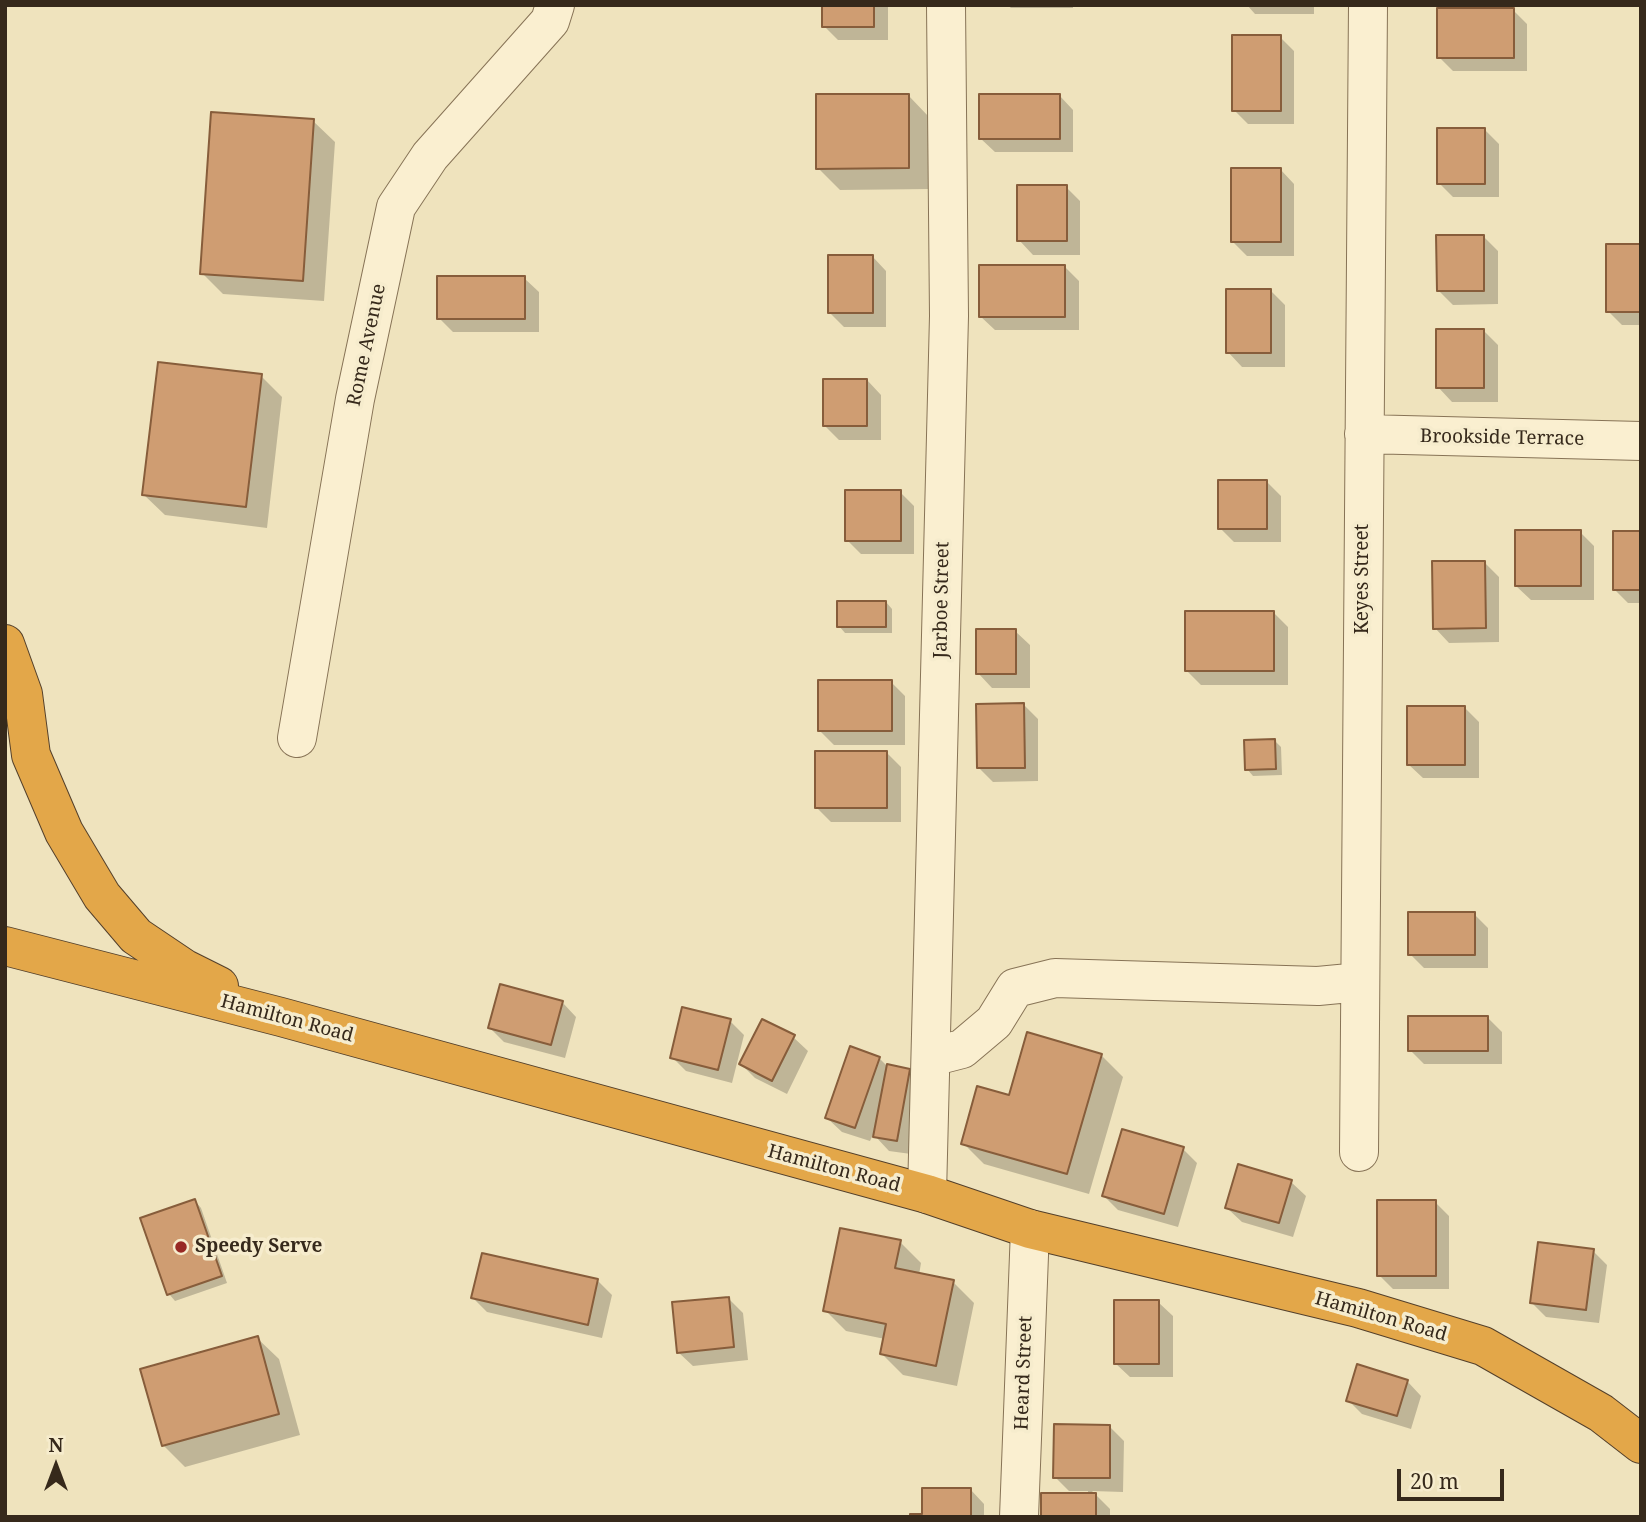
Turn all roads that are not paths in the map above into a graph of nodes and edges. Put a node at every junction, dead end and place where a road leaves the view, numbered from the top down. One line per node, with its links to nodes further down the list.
1 (555, 5): 7 (street, Rome Avenue)
2 (946, 5): 11 (street, Jarboe Street)
3 (1368, 5): 4 (street, Keyes Street)
4 (1364, 434): 5 (street, Brookside Terrace); 9 (street, Keyes Street)
5 (1641, 441)
6 (5, 644): 10 (highway)
7 (297, 738)
8 (5, 946): 10 (highway, Hamilton Road)
9 (1360, 982): 11 (street); 12 (street, Keyes Street)
10 (281, 1017): 13 (highway, Hamilton Road)
11 (931, 1057): 13 (street, Jarboe Street)
12 (1359, 1152)
13 (927, 1195): 14 (highway, Hamilton Road)
14 (1030, 1229): 15 (highway, Hamilton Road); 16 (street, Heard Street)
15 (1641, 1444)
16 (1019, 1517)

